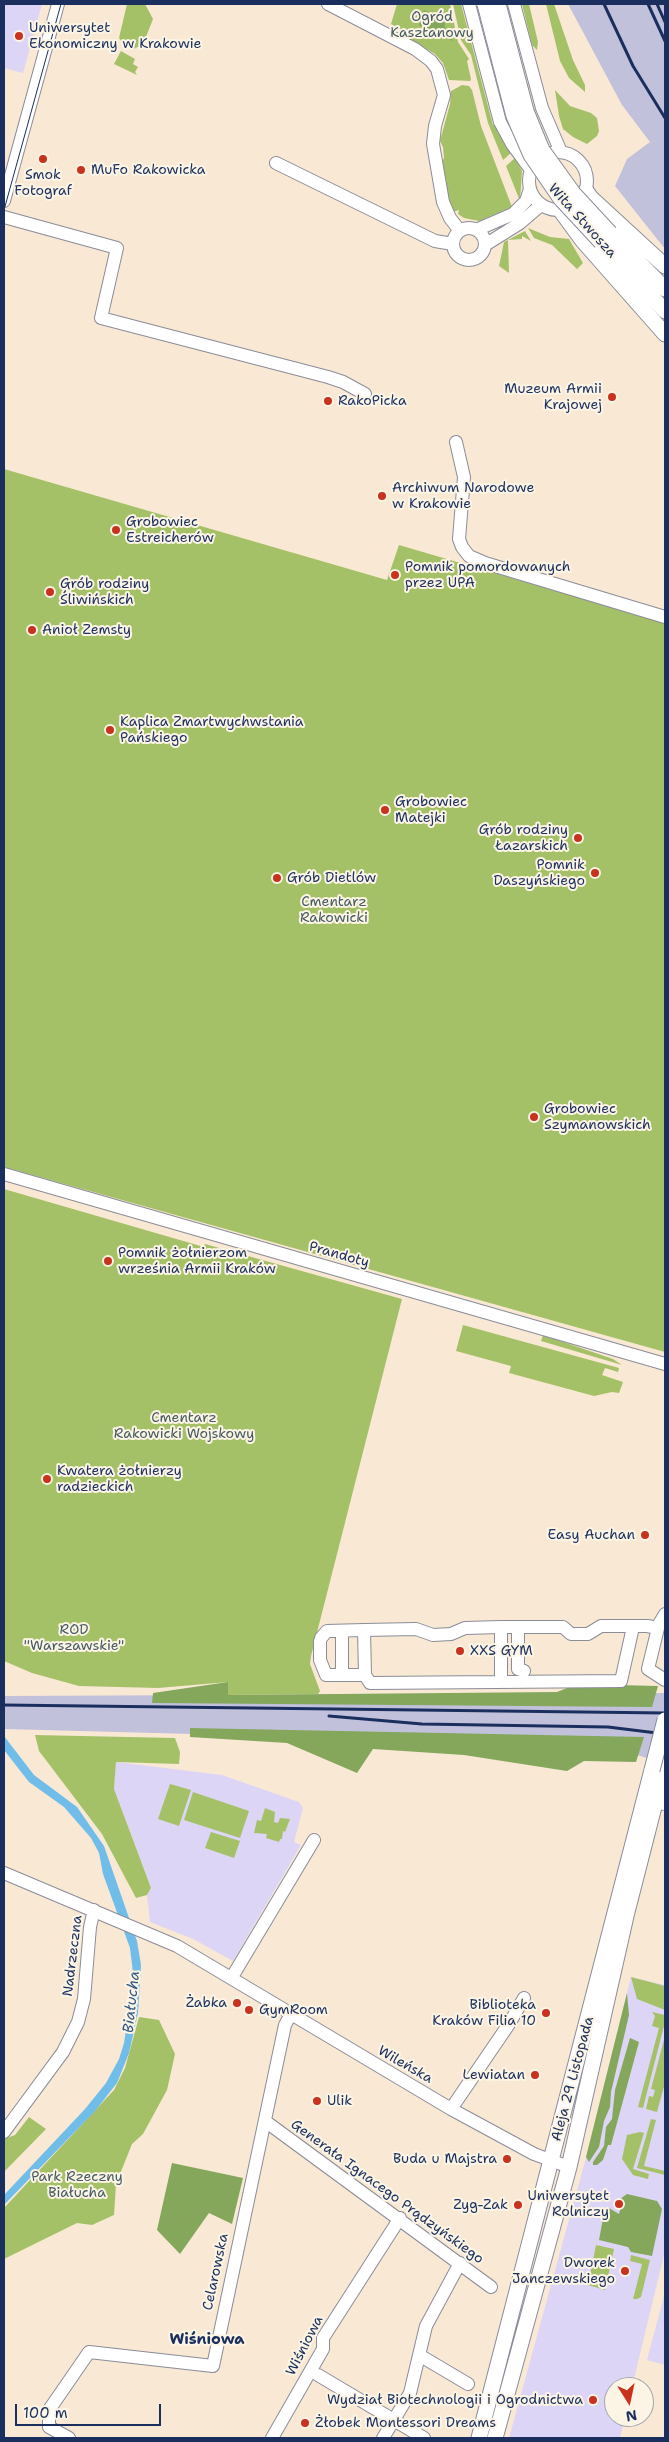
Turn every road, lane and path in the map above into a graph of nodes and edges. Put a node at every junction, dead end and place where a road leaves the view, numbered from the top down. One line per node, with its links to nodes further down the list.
1 (58, 4): 12 (street)
2 (328, 4): 17 (street)
3 (469, 4): 9 (street)
4 (484, 4): 18 (main road, Wita Stwosza, bridge)
5 (498, 4): 18 (main road, Wita Stwosza, bridge)
6 (514, 4): 7 (street)
7 (561, 152): 9 (street); 11 (street)
8 (276, 163): 19 (street)
9 (531, 170): 10 (street)
10 (530, 189): 13 (street); 16 (street)
11 (586, 191): 14 (street); 21 (main road)
12 (4, 201)
13 (541, 205): 14 (street); 20 (street)
14 (561, 210): 24 (main road)
15 (4, 217): 25 (street)
16 (476, 230): 17 (street); 20 (street)
17 (460, 231): 19 (street)
18 (606, 238): 22 (main road, Wita Stwosza); 23 (main road, Wita Stwosza)
19 (453, 244): 20 (street)
20 (485, 245)
21 (665, 266)
22 (665, 290)
23 (665, 311)
24 (665, 334)
25 (365, 394)
26 (456, 442): 27 (street)
27 (665, 617)
28 (4, 1174): 29 (street, Prandoty)
29 (665, 1364)
30 (665, 1614): 34 (street)
31 (518, 1627): 32 (street); 33 (street); 37 (street)
32 (633, 1627): 34 (street); 41 (street)
33 (501, 1628): 35 (street); 41 (street)
34 (658, 1628): 40 (street)
35 (364, 1630): 38 (street); 39 (street)
36 (342, 1636): 39 (street)
37 (524, 1671)
38 (365, 1674): 39 (street); 41 (street)
39 (342, 1675)
40 (665, 1680)
41 (501, 1682)
42 (665, 1720): 43 (main road, Aleja 29 Listopada, bridge)
43 (660, 1769): 44 (main road, Aleja 29 Listopada); 54 (main road, Aleja 29 Listopada)
44 (660, 1803): 55 (main road, Aleja 29 Listopada)
45 (314, 1840): 48 (street)
46 (4, 1872): 47 (street, Wileńska)
47 (98, 1912): 48 (street, Wileńska); 53 (street, Nadrzeczna)
48 (232, 1977): 50 (street, Wileńska)
49 (524, 1998): 51 (street)
50 (291, 2014): 51 (street, Wileńska); 52 (street, Celarowska)
51 (451, 2109): 54 (street, Wileńska)
52 (265, 2121): 56 (street, Generała Ignacego Prądzyńskiego); 63 (street, Celarowska)
53 (4, 2132)
54 (552, 2162): 55 (street, Wileńska); 67 (main road, Aleja 29 Listopada)
55 (569, 2167): 68 (main road, Aleja 29 Listopada)
56 (400, 2218): 57 (street, Generała Ignacego Prądzyńskiego); 64 (street, Wiśniowa)
57 (460, 2263): 58 (street, Generała Ignacego Prądzyńskiego); 59 (street)
58 (491, 2287)
59 (419, 2355): 61 (street); 62 (street)
60 (318, 2375): 62 (street, Wiśniowa)
61 (468, 2384)
62 (394, 2420): 65 (street); 66 (street, Wiśniowa)
63 (69, 2438)
64 (272, 2438)
65 (383, 2438)
66 (424, 2438)
67 (479, 2438)
68 (495, 2438)

